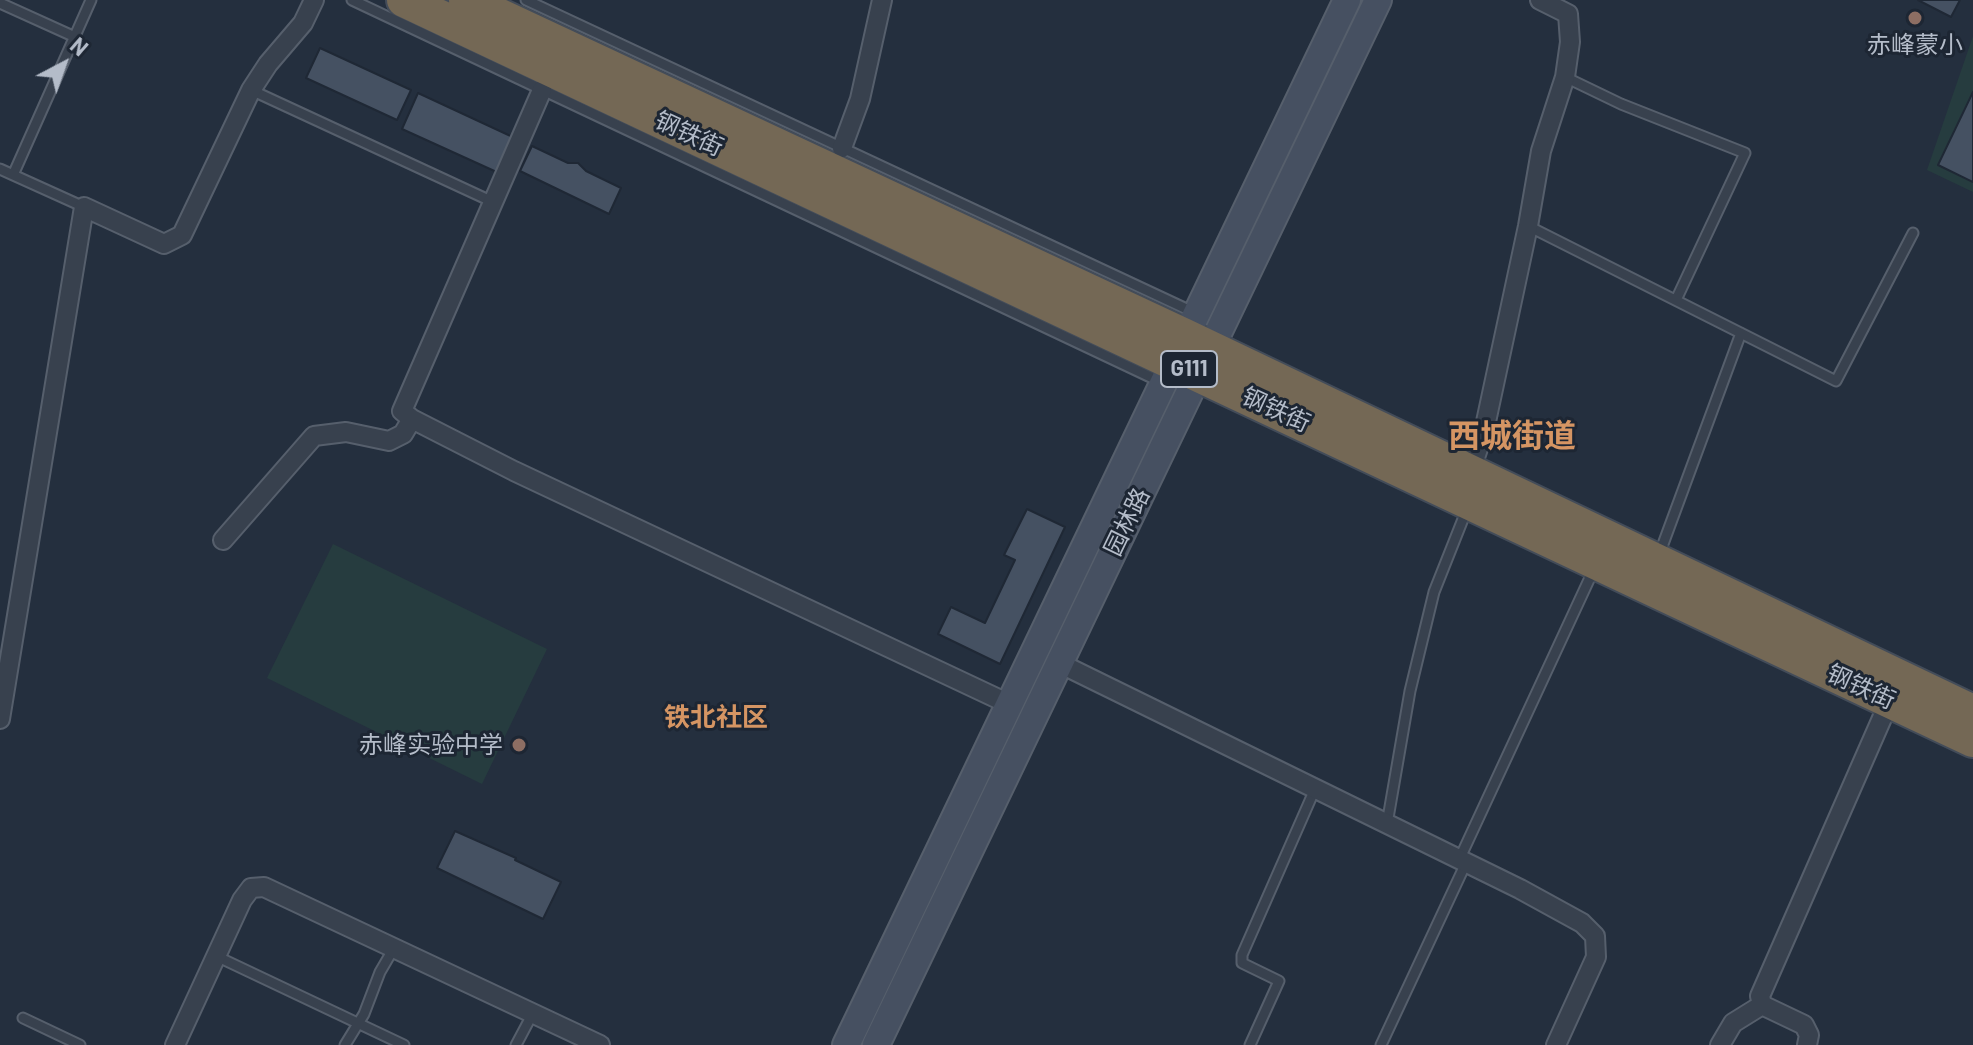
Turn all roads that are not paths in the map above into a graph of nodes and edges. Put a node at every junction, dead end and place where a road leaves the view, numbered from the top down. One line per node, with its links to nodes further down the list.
1 (91, 0): 12 (lane)
2 (314, 0): 14 (street)
3 (352, 0): 15 (lane)
4 (404, 0): 25 (highway, 钢铁街 / G111)
5 (466, 0): 25 (highway, 钢铁街)
6 (526, 0): 16 (lane)
7 (882, 0): 16 (street)
8 (1347, 0): 25 (street, 园林路)
9 (1378, 0): 25 (street, 园林路)
10 (1540, 0): 13 (street)
11 (0, 3): 12 (lane)
12 (75, 37): 18 (lane)
13 (1565, 77): 21 (street); 23 (lane)
14 (251, 90): 19 (lane); 20 (street)
15 (542, 90): 19 (street); 25 (lane)
16 (842, 148): 25 (lane)
17 (0, 169): 18 (lane)
18 (13, 175): 20 (lane)
19 (493, 202): 26 (street)
20 (84, 207): 35 (street)
21 (1528, 226): 23 (lane); 27 (street)
22 (1913, 233): 24 (lane)
23 (1676, 300): 24 (lane)
24 (1741, 333): 29 (lane)
25 (1188, 353): 27 (highway, 钢铁街 / G111); 31 (street, 园林路); 33 (street, 园林路)
26 (412, 419): 28 (street); 33 (street)
27 (1470, 487): 29 (highway, 钢铁街); 30 (highway, 钢铁街 / G111); 38 (lane)
28 (223, 540)
29 (1657, 561): 34 (highway, 钢铁街)
30 (1597, 562): 32 (highway, 钢铁街 / G111); 39 (lane)
31 (1059, 663): 37 (street); 53 (street, 园林路)
32 (1890, 700): 36 (highway, 钢铁街 / G111); 42 (street)
33 (1009, 704): 52 (street, 园林路)
34 (1973, 712)
35 (0, 719)
36 (1973, 740)
37 (1315, 789): 38 (street); 54 (lane)
38 (1387, 824): 39 (street)
39 (1463, 861): 55 (lane); 56 (street)
40 (394, 948): 41 (street); 43 (street); 45 (lane)
41 (216, 956): 45 (lane); 47 (street)
42 (1762, 1005): 57 (street); 58 (street)
43 (533, 1013): 50 (lane); 51 (street)
44 (23, 1018): 46 (lane)
45 (358, 1023): 48 (lane); 49 (lane)
46 (80, 1045)
47 (175, 1045)
48 (345, 1045)
49 (404, 1045)
50 (516, 1045)
51 (600, 1045)
52 (846, 1045)
53 (876, 1045)
54 (1250, 1045)
55 (1381, 1045)
56 (1556, 1045)
57 (1720, 1045)
58 (1807, 1045)

